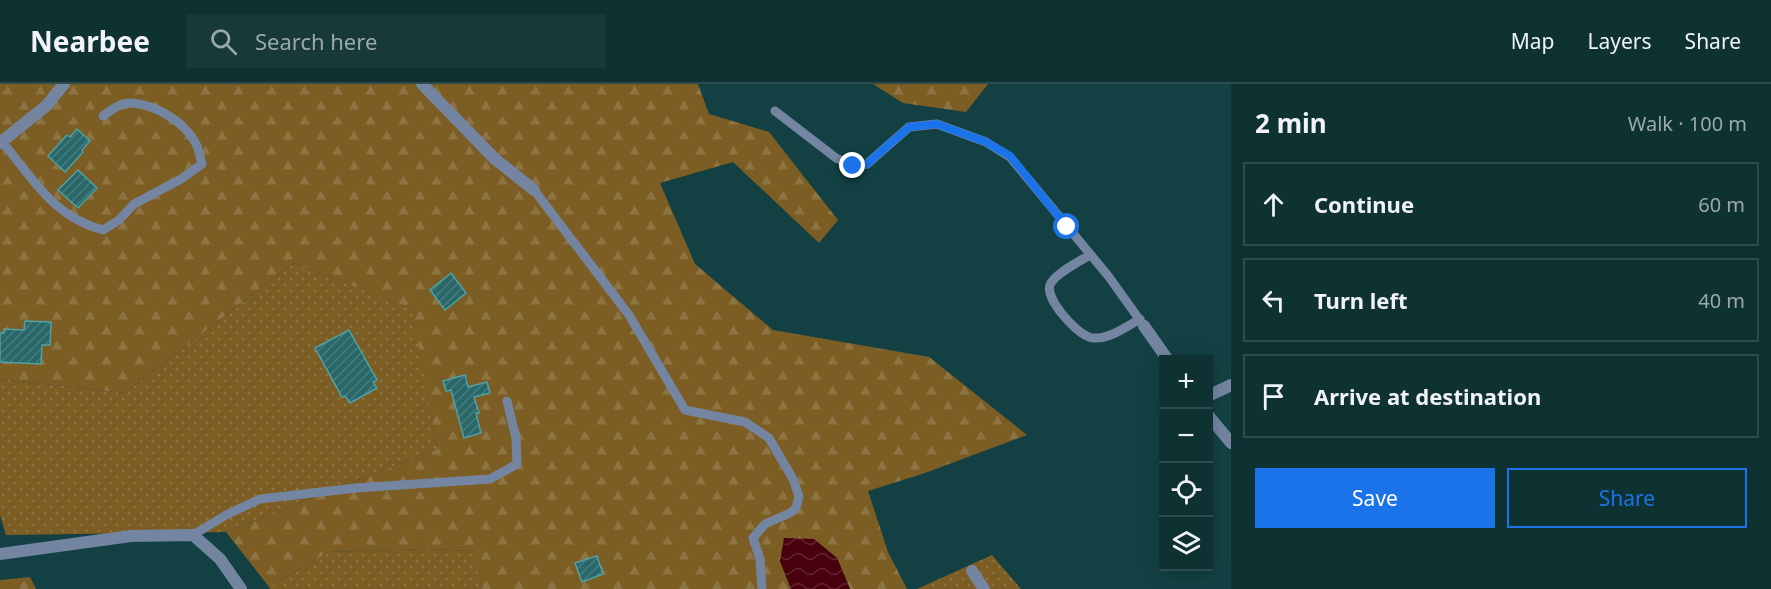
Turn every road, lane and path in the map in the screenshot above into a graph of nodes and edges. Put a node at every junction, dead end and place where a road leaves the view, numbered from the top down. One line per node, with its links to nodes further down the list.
1 (64, 84): 5 (street)
2 (422, 84): 6 (street)
3 (775, 111): 7 (lane)
4 (103, 116): 5 (lane)
5 (1, 143)
6 (534, 190): 19 (lane)
7 (1090, 255): 8 (lane); 8 (lane)
8 (1142, 322): 9 (street)
9 (1165, 355)
10 (1231, 386): 11 (street)
11 (1213, 394)
12 (507, 401): 15 (lane)
13 (1213, 420): 14 (street)
14 (1231, 443)
15 (193, 536): 16 (street); 18 (street)
16 (0, 554)
17 (972, 571): 20 (street)
18 (241, 589)
19 (762, 589)
20 (984, 589)

